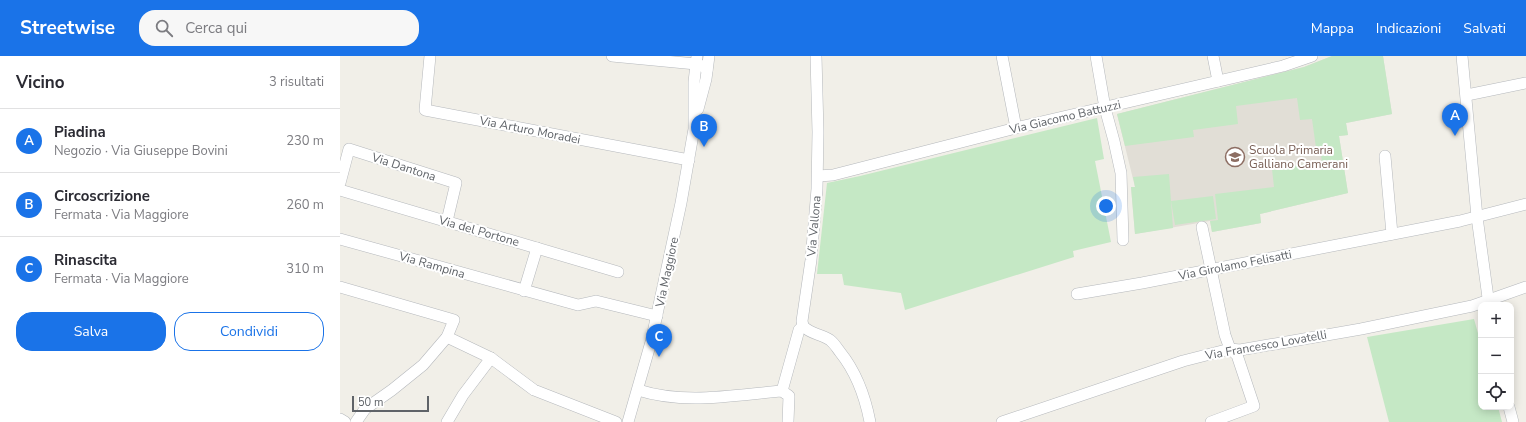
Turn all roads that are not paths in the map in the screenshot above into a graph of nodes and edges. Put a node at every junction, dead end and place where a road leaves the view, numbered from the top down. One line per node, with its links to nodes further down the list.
1 (430, 56): 20 (street, Via Arturo Moradei)
2 (612, 56): 11 (street)
3 (709, 56): 12 (street, Via Maggiore)
4 (816, 56): 21 (street, Via Vallona)
5 (1002, 56): 18 (street)
6 (1096, 56): 16 (street)
7 (1213, 56): 13 (street)
8 (1312, 56): 10 (street, Via Giacomo Battuzzi)
9 (1462, 56): 15 (street)
10 (1301, 58): 13 (street, Via Giacomo Battuzzi)
11 (697, 60): 12 (street); 17 (street, Via Maggiore)
12 (707, 70): 17 (street, Via Maggiore)
13 (1218, 81): 16 (street, Via Giacomo Battuzzi)
14 (1526, 83): 15 (street)
15 (1467, 95): 25 (street)
16 (1105, 108): 18 (street, Via Giacomo Battuzzi); 30 (street)
17 (695, 119): 20 (street, Via Maggiore)
18 (1016, 128): 21 (street, Via Giacomo Battuzzi)
19 (1385, 156): 28 (street)
20 (689, 160): 41 (street, Via Maggiore)
21 (818, 176): 42 (street, Via Vallona)
22 (340, 183): 26 (street, Via Dantona)
23 (340, 190): 26 (street, Via del Portone)
24 (1526, 204): 25 (street, Via Girolamo Felisatti)
25 (1477, 217): 28 (street, Via Girolamo Felisatti); 38 (street)
26 (447, 221): 31 (street, Via del Portone)
27 (1202, 227): 32 (street)
28 (1392, 234): 32 (street, Via Girolamo Felisatti)
29 (340, 239): 36 (street, Via Rampina)
30 (1123, 240)
31 (537, 248): 33 (street, Via del Portone); 36 (street)
32 (1211, 269): 37 (street, Via Girolamo Felisatti); 44 (street)
33 (618, 272)
34 (340, 287): 43 (street)
35 (1526, 287): 39 (street, Via Francesco Lovatelli)
36 (524, 291): 41 (street, Via Rampina)
37 (1077, 294)
38 (1489, 302)
39 (1491, 302)
40 (1478, 305): 44 (street, Via Francesco Lovatelli)
41 (657, 316): 46 (street, Via Maggiore)
42 (803, 326): 47 (street, Via Vallona); 56 (street)
43 (447, 337): 45 (street); 51 (street)
44 (1230, 349): 57 (street, Via Francesco Lovatelli); 58 (street)
45 (491, 358): 52 (street); 53 (street)
46 (638, 390): 47 (street); 54 (street, Via Maggiore)
47 (782, 391): 55 (street)
48 (1510, 410): 59 (street)
49 (340, 419): 50 (street)
50 (345, 422)
51 (356, 422)
52 (447, 422)
53 (616, 422)
54 (628, 422)
55 (788, 422)
56 (870, 422)
57 (1002, 422)
58 (1212, 422)
59 (1513, 422)

